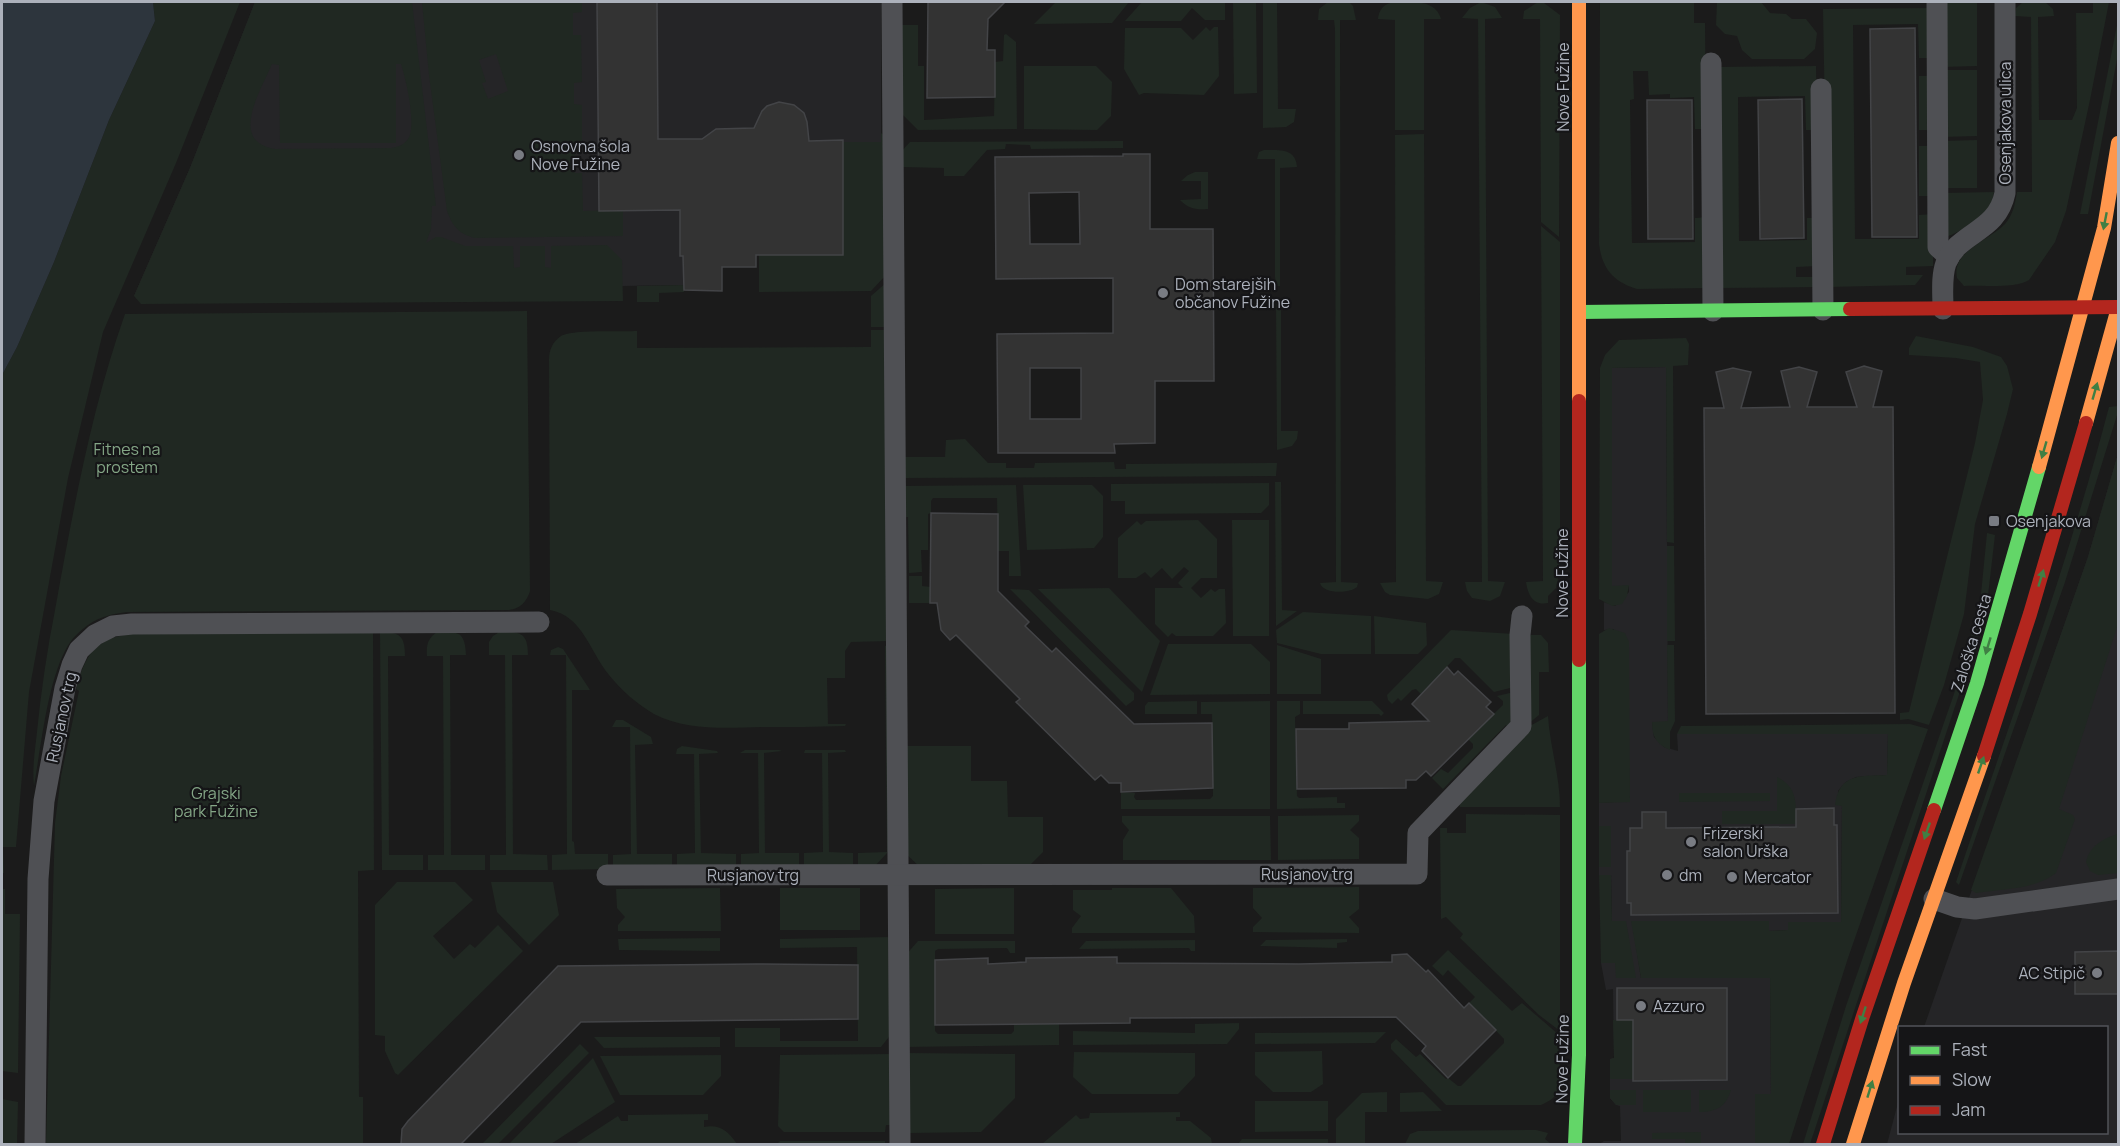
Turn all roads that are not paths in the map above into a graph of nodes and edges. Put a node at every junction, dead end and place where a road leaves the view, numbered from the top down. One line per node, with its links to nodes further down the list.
1 (892, 2): 18 (street)
2 (1579, 2): 14 (main road, Nove Fužine)
3 (1937, 2): 8 (street)
4 (2005, 2): 8 (street, Osenjakova ulica)
5 (1711, 63): 13 (street)
6 (1821, 89): 12 (street)
7 (2118, 143): 9 (main road, Zaloška cesta, one-way to 9)
8 (1949, 257): 11 (street)
9 (2084, 308): 10 (main road); 11 (main road); 24 (main road, Zaloška cesta, one-way to 24)
10 (2118, 308): 20 (main road, one-way to 10)
11 (1943, 309): 12 (main road)
12 (1823, 310): 13 (main road)
13 (1713, 311): 14 (main road)
14 (1579, 312): 23 (main road, Nove Fužine)
15 (1522, 616): 18 (street, Rusjanov trg)
16 (539, 622): 22 (street, Rusjanov trg)
17 (608, 875): 18 (street, Rusjanov trg)
18 (898, 875): 21 (street)
19 (2118, 890): 20 (street)
20 (1934, 900): 25 (main road, one-way to 20)
21 (900, 1141)
22 (35, 1144)
23 (1575, 1144)
24 (1823, 1144)
25 (1853, 1144)

